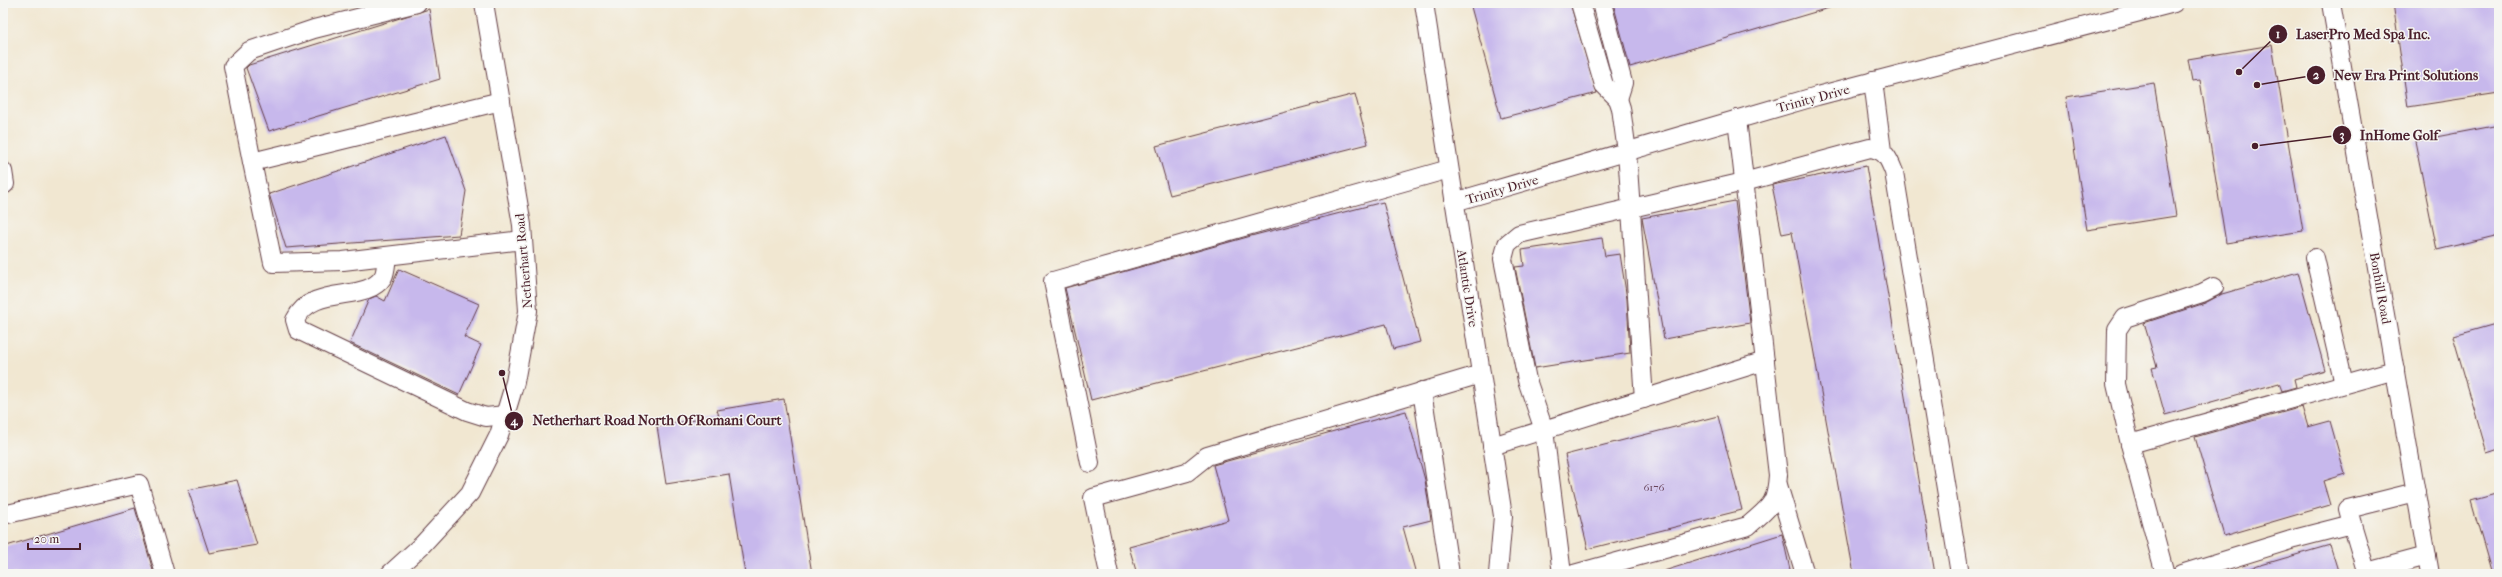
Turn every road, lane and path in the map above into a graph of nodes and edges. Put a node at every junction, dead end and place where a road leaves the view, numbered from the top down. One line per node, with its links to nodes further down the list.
1 (418, 3): 14 (street)
2 (484, 3): 10 (street, Netherhart Road)
3 (1424, 3): 15 (street, Atlantic Drive)
4 (1580, 3): 9 (street)
5 (1602, 3): 9 (street)
6 (2174, 3): 8 (street, Trinity Drive)
7 (2331, 3): 24 (street, Bonhill Road)
8 (1873, 81): 11 (street, Trinity Drive); 12 (street)
9 (1618, 99): 13 (street)
10 (501, 101): 14 (street); 19 (street, Netherhart Road)
11 (1737, 119): 13 (street, Trinity Drive); 16 (street)
12 (1882, 151): 16 (street); 48 (street)
13 (1627, 152): 17 (street, Trinity Drive); 18 (street)
14 (252, 162): 20 (street)
15 (1450, 169): 17 (street, Atlantic Drive); 33 (street)
16 (1744, 182): 18 (street); 23 (street)
17 (1454, 202): 25 (street, Atlantic Drive)
18 (1631, 208): 28 (street); 30 (street)
19 (523, 240): 20 (street); 29 (street, Netherhart Road)
20 (387, 256): 29 (street)
21 (2315, 258): 26 (street)
22 (2214, 286): 31 (street)
23 (1765, 361): 28 (street); 34 (street)
24 (2395, 370): 26 (street); 35 (street, Bonhill Road)
25 (1481, 374): 27 (street); 32 (street, Atlantic Drive)
26 (2344, 384): 31 (street)
27 (1422, 391): 42 (street); 43 (street)
28 (1644, 399): 30 (street)
29 (505, 415): 41 (street, Netherhart Road)
30 (1544, 430): 32 (street); 45 (street)
31 (2130, 444): 49 (street)
32 (1492, 446): 44 (street, Atlantic Drive)
33 (1090, 463)
34 (1778, 484): 46 (street); 47 (street)
35 (2416, 492): 37 (street); 38 (street, Bonhill Road)
36 (3, 515): 40 (street)
37 (2352, 524): 39 (street); 50 (street)
38 (2427, 556): 39 (street); 51 (street, Bonhill Road)
39 (2367, 573)
40 (165, 574)
41 (390, 574)
42 (1108, 574)
43 (1450, 574)
44 (1498, 574)
45 (1562, 574)
46 (1574, 574)
47 (1805, 574)
48 (1960, 574)
49 (2165, 574)
50 (2182, 574)
51 (2430, 574)

